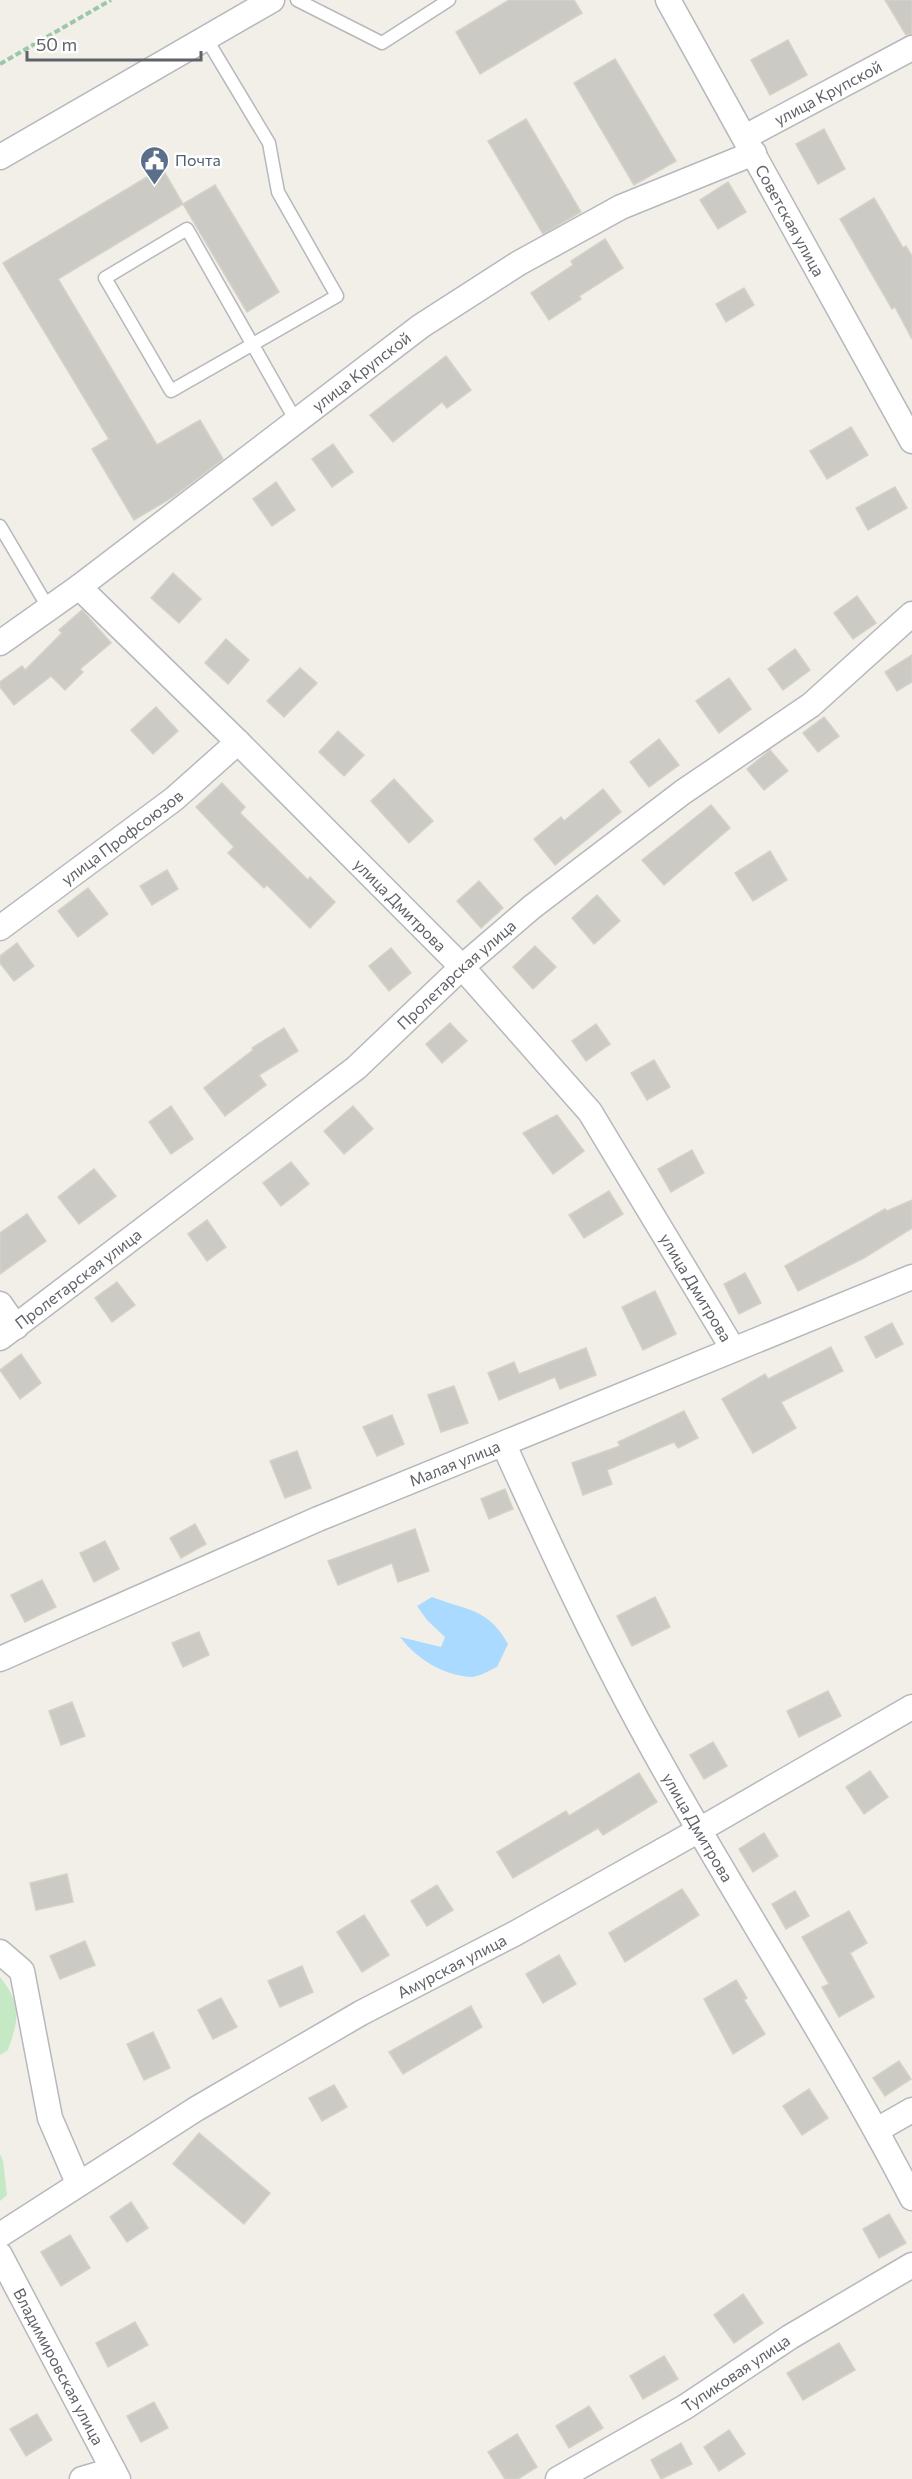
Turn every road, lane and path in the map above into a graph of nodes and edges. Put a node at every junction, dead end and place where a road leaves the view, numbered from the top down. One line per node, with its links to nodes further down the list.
1 (111, 0): 8 (path)
2 (272, 0): 6 (street)
3 (297, 0): 4 (lane)
4 (448, 0)
5 (668, 0): 9 (street, Советская улица)
6 (206, 38): 10 (street); 11 (lane)
7 (912, 48): 9 (street, улица Крупской)
8 (0, 64)
9 (749, 145): 12 (street, улица Крупской); 13 (street, Советская улица)
10 (0, 157)
11 (253, 344): 11 (lane); 12 (lane)
12 (296, 421): 15 (street, улица Крупской)
13 (912, 441)
14 (0, 526): 16 (lane)
15 (79, 587): 16 (street, улица Крупской); 19 (street, улица Дмитрова)
16 (49, 609): 18 (street, улица Крупской)
17 (912, 614): 21 (street, Пролетарская улица)
18 (0, 643)
19 (238, 742): 20 (street, улица Профсоюзов); 21 (street, улица Дмитрова)
20 (0, 928)
21 (462, 966): 24 (street, Пролетарская улица); 25 (street, улица Дмитрова)
22 (912, 1277): 25 (street, Малая улица)
23 (0, 1304): 24 (street)
24 (8, 1333)
25 (733, 1350): 26 (street, Малая улица)
26 (504, 1445): 27 (street, Малая улица); 29 (street, улица Дмитрова)
27 (0, 1659)
28 (912, 1707): 29 (street, Амурская улица)
29 (700, 1829): 32 (street, улица Дмитрова); 33 (street, Амурская улица)
30 (0, 1952): 33 (street)
31 (912, 2110): 32 (street)
32 (877, 2130): 34 (street, улица Дмитрова)
33 (78, 2183): 35 (street, Амурская улица)
34 (912, 2198)
35 (0, 2235)
36 (0, 2255): 38 (street, Владимировская улица)
37 (912, 2265): 40 (street, Тупиковая улица)
38 (115, 2475): 39 (street)
39 (82, 2479)
40 (558, 2479)

